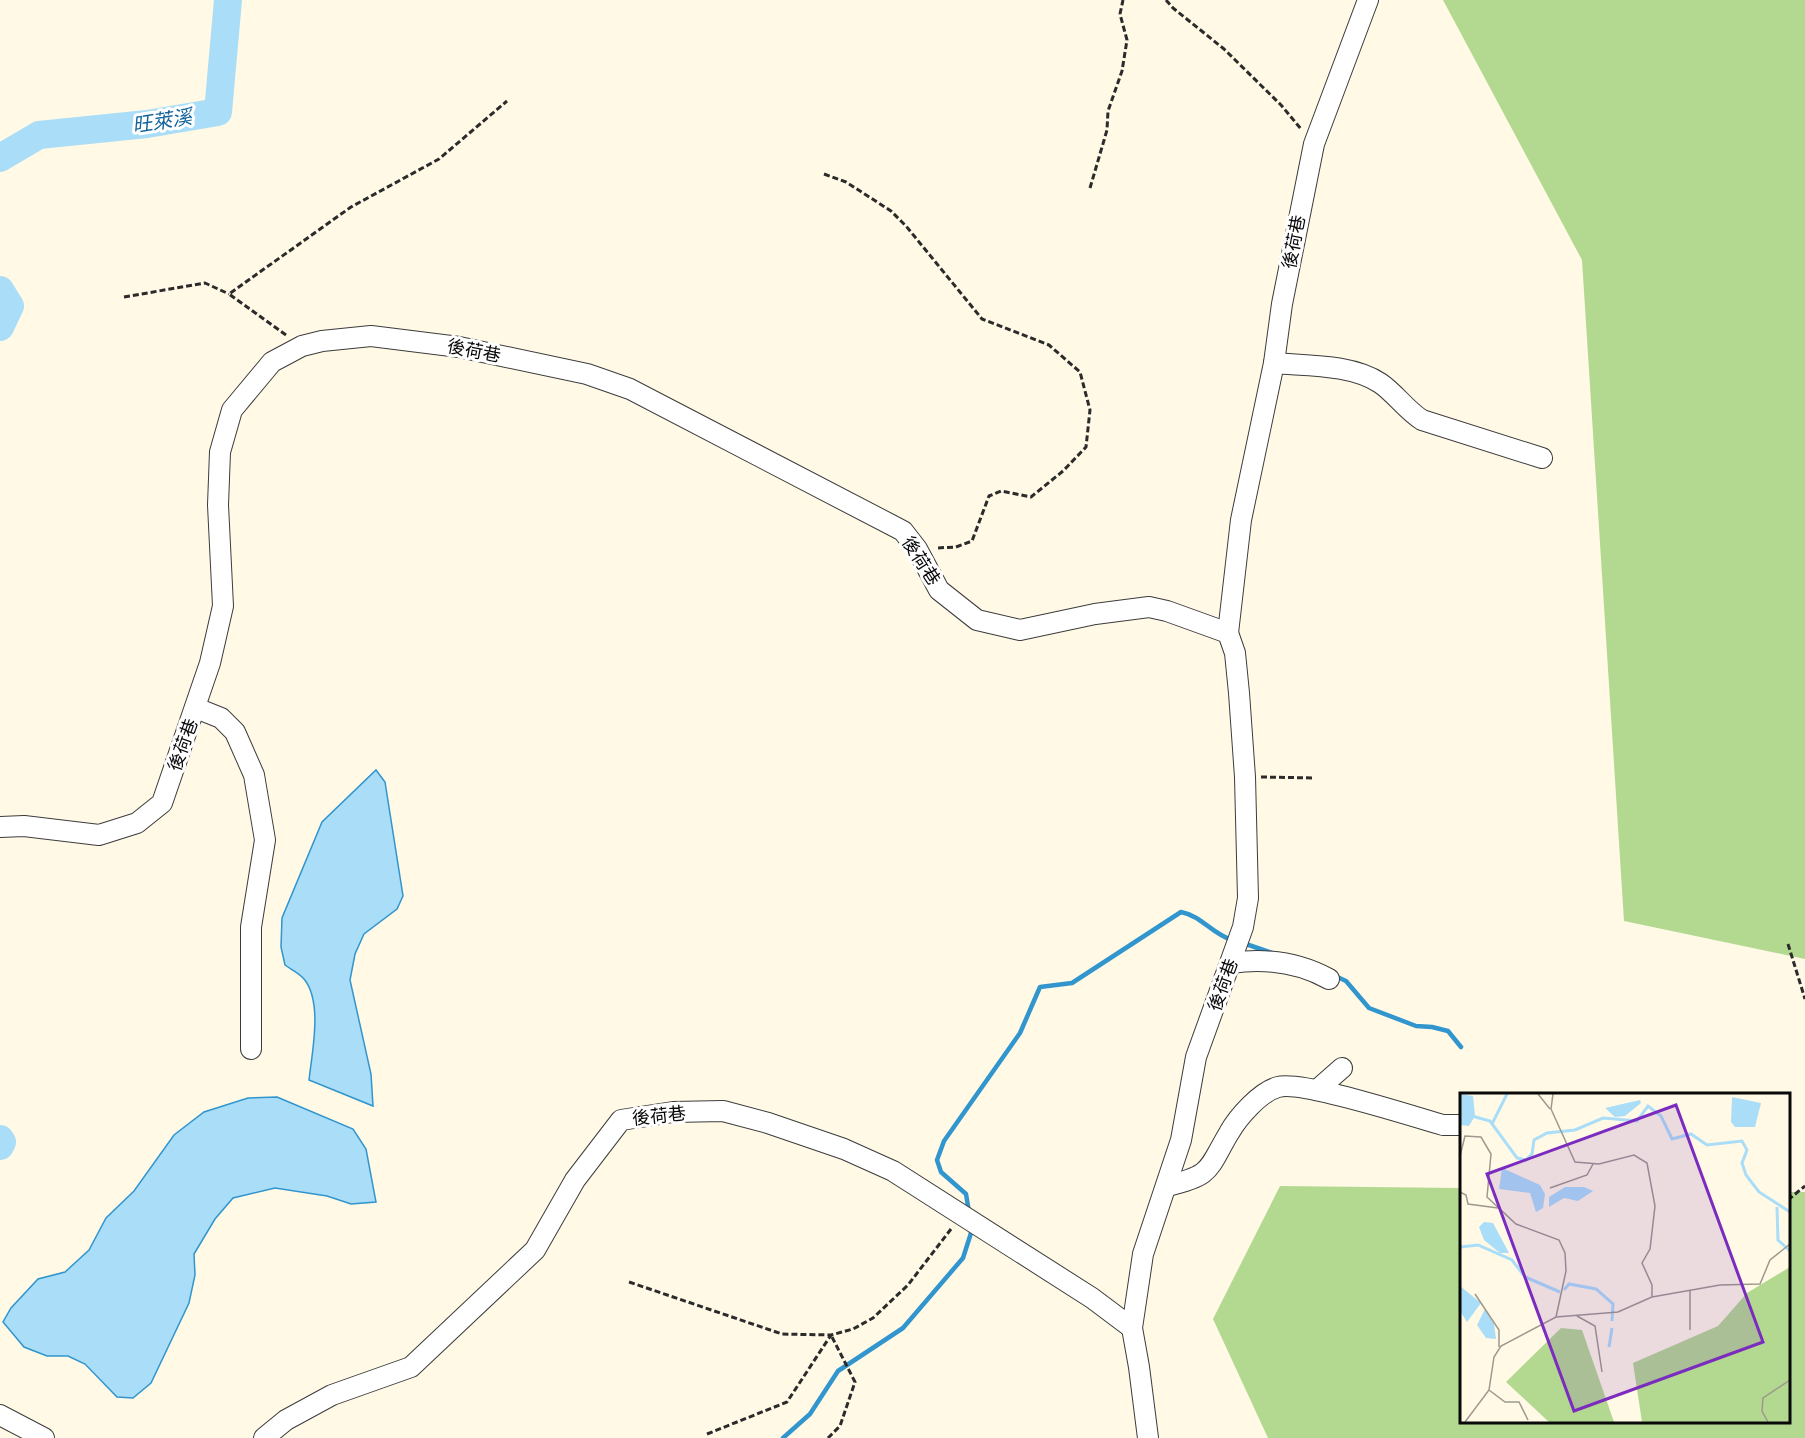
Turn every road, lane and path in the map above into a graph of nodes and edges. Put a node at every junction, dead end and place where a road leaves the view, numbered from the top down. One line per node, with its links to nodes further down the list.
1 (1123, 0): 7 (path)
2 (1166, 0): 5 (path)
3 (1368, 0): 5 (street, 後荷巷)
4 (507, 101): 8 (path)
5 (1314, 144): 11 (street, 後荷巷)
6 (824, 174): 13 (path)
7 (1090, 188)
8 (229, 294): 9 (path); 10 (path)
9 (124, 297)
10 (302, 346): 13 (street, 後荷巷); 15 (street, 後荷巷)
11 (1274, 363): 12 (street); 14 (street, 後荷巷)
12 (1542, 458)
13 (917, 549): 14 (street, 後荷巷)
14 (1228, 633): 16 (street, 後荷巷)
15 (196, 708): 18 (street, 後荷巷); 23 (street)
16 (1245, 777): 17 (path); 20 (street, 後荷巷)
17 (1314, 778)
18 (0, 827)
19 (1788, 944): 22 (path)
20 (1231, 963): 21 (street); 27 (street, 後荷巷)
21 (1329, 979)
22 (1805, 999)
23 (251, 1049)
24 (1342, 1068): 25 (street)
25 (1317, 1090): 26 (street); 27 (street)
26 (1460, 1125)
27 (1167, 1186): 32 (street, 後荷巷)
28 (1805, 1186): 29 (path)
29 (1790, 1198)
30 (961, 1215): 32 (street, 後荷巷); 33 (path); 37 (street, 後荷巷)
31 (629, 1282): 33 (path)
32 (1132, 1328): 39 (street, 後荷巷)
33 (831, 1335): 35 (path); 38 (path)
34 (0, 1415): 36 (street)
35 (707, 1434)
36 (44, 1438)
37 (264, 1438)
38 (828, 1438)
39 (1148, 1438)

